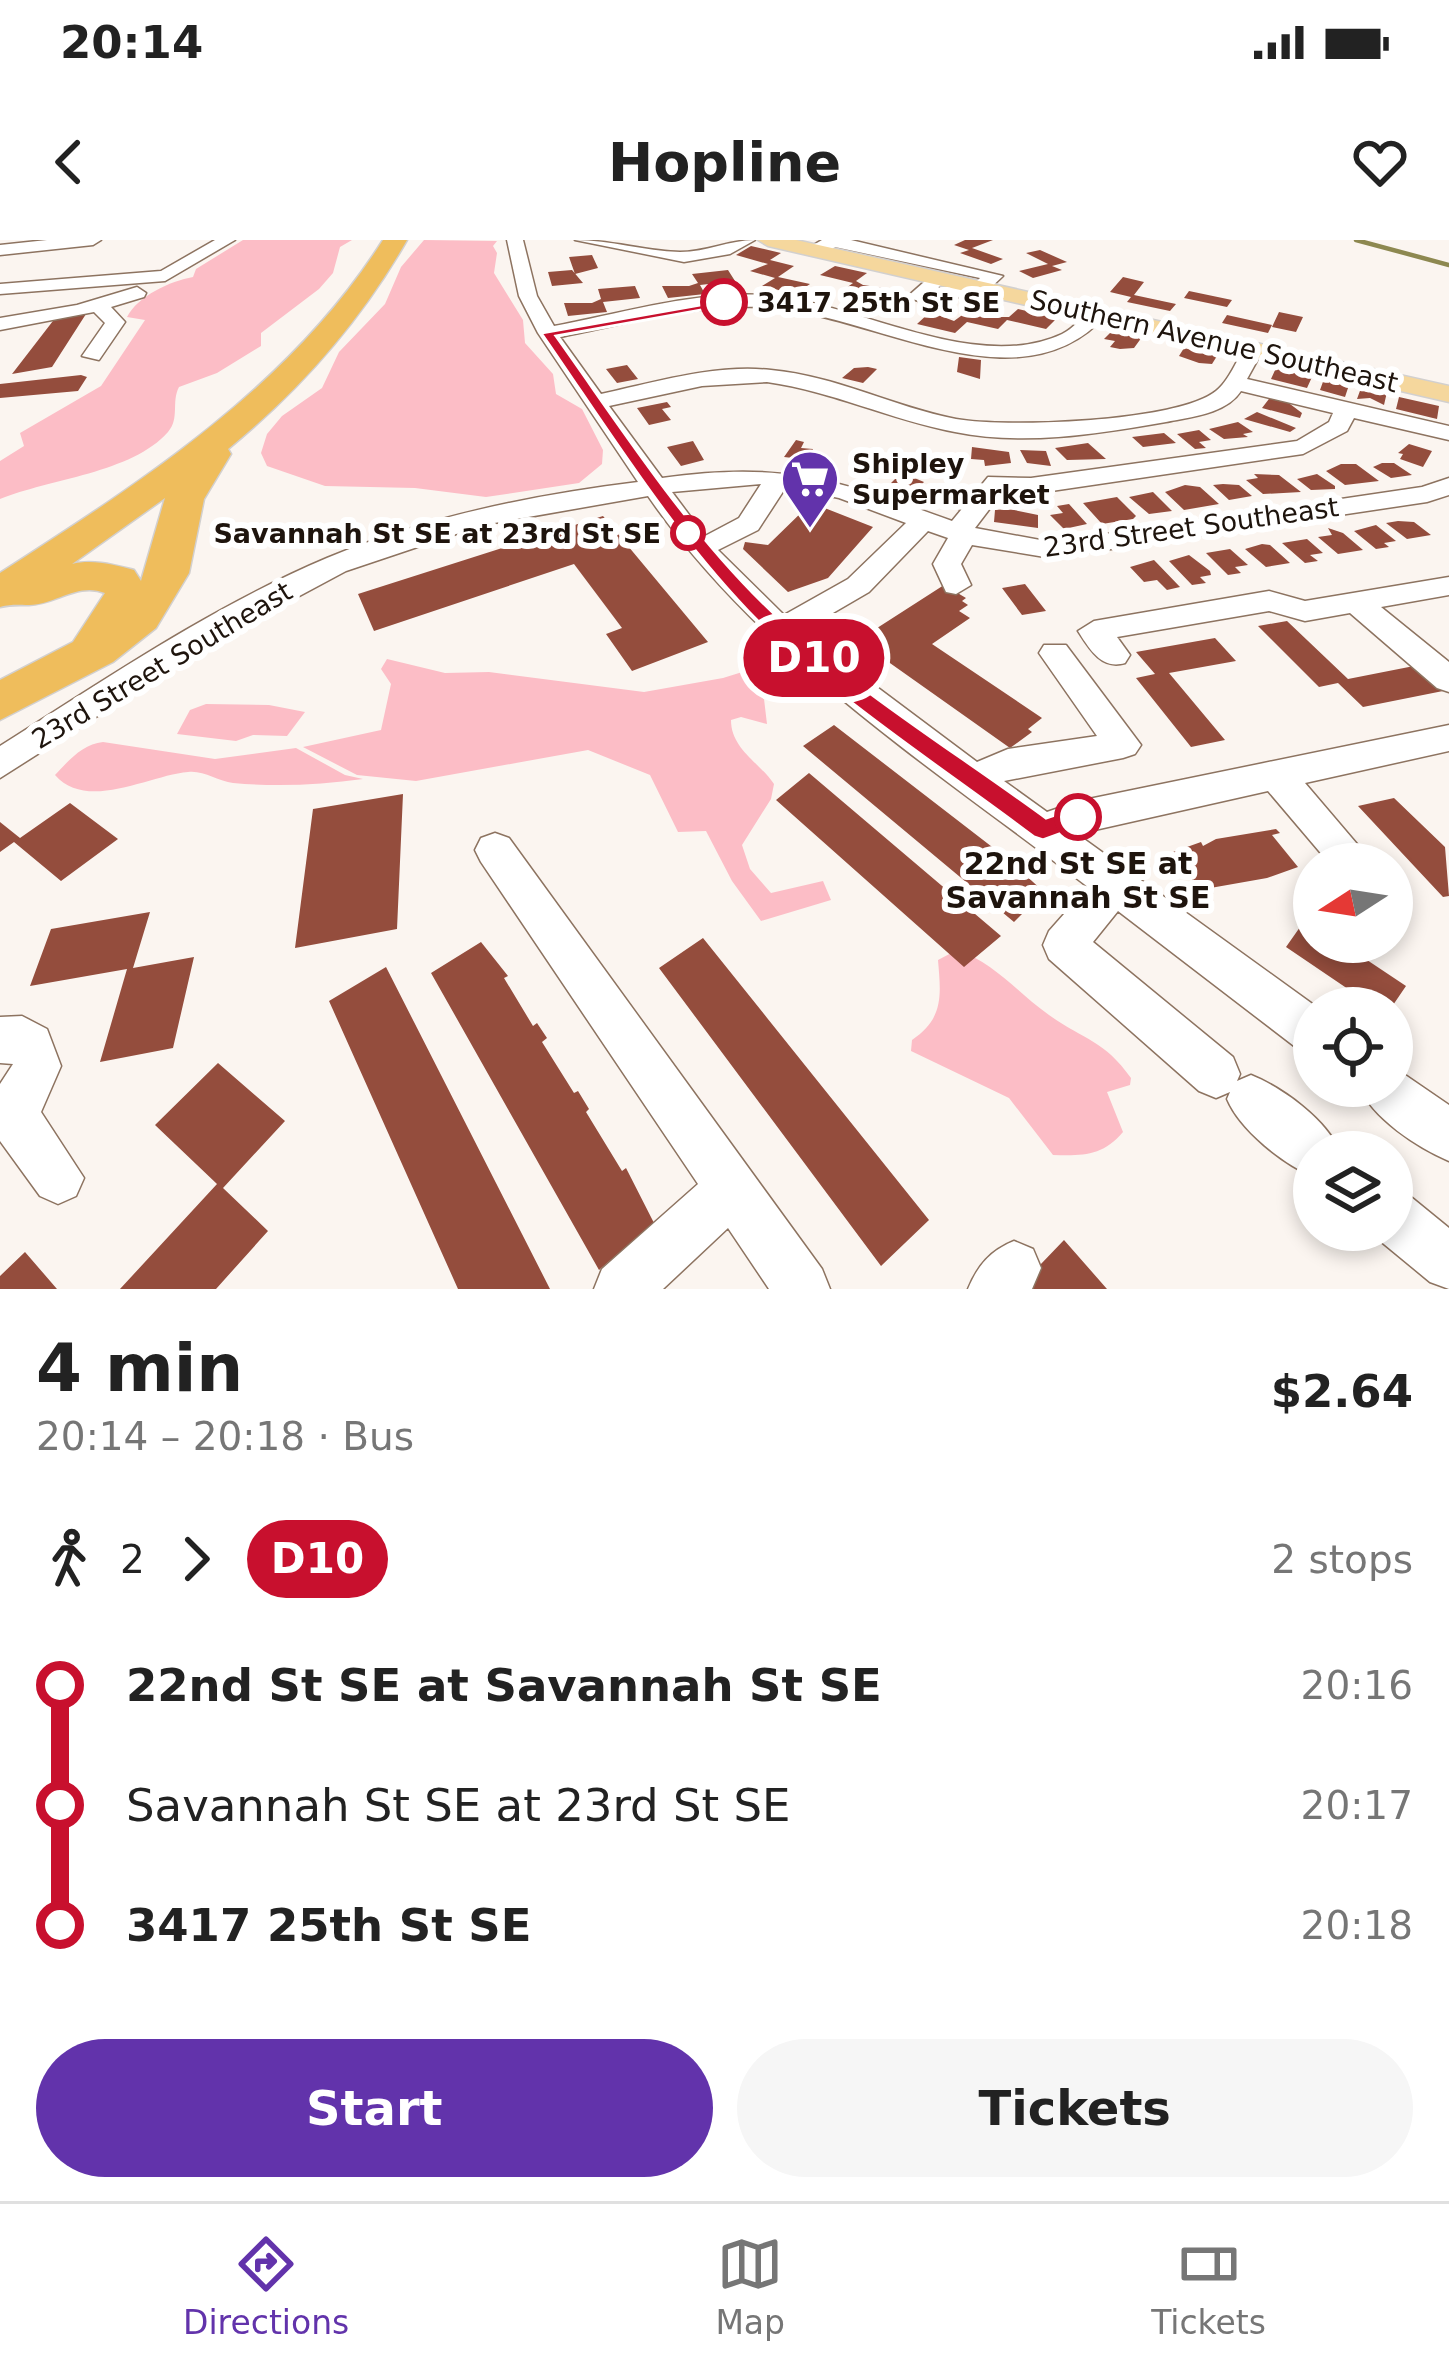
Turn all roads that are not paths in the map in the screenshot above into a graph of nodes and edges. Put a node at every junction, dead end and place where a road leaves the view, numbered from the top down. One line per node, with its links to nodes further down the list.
1 (93, 240): 9 (street)
2 (227, 240): 13 (street)
3 (372, 240): 33 (highway)
4 (395, 240): 17 (highway)
5 (515, 240): 18 (street)
6 (584, 240): 7 (street)
7 (747, 240)
8 (768, 240): 10 (main road, Southern Avenue Southeast)
9 (1, 250)
10 (816, 251): 11 (main road, Southern Avenue Southeast); 11 (street)
11 (972, 286): 14 (main road, Southern Avenue Southeast)
12 (0, 289): 13 (street)
13 (96, 294): 15 (street); 21 (street)
14 (1097, 314): 18 (street); 20 (main road, Southern Avenue Southeast)
15 (32, 318): 16 (street); 19 (street)
16 (0, 324)
17 (334, 327): 36 (highway); 43 (highway)
18 (548, 333): 24 (street)
19 (10, 344)
20 (1252, 350): 22 (street); 23 (main road, Southern Avenue Southeast)
21 (92, 356)
22 (1235, 382): 24 (street); 25 (street)
23 (1449, 394)
24 (595, 402): 29 (street)
25 (1346, 409): 26 (street); 31 (street)
26 (1449, 434)
27 (776, 477): 29 (street, 23rd Street Southeast); 30 (street, 23rd Street Southeast); 32 (street)
28 (1449, 486): 31 (street, 23rd Street Southeast)
29 (657, 487): 32 (street); 45 (street, 23rd Street Southeast)
30 (922, 521): 31 (street, 23rd Street Southeast); 39 (street)
31 (961, 533): 34 (street)
32 (699, 547): 39 (street)
33 (0, 566)
34 (956, 585)
35 (1449, 586): 37 (street)
36 (0, 592)
37 (1356, 602): 41 (street); 42 (street)
38 (0, 607): 43 (highway)
39 (780, 629): 47 (street)
40 (1055, 652): 47 (street)
41 (1114, 656)
42 (1449, 680)
43 (21, 690)
44 (1449, 738): 46 (street)
45 (0, 764)
46 (1276, 775): 48 (street); 49 (street)
47 (975, 779): 48 (street)
48 (1043, 830): 51 (street)
49 (1336, 843)
50 (495, 850): 59 (street)
51 (1116, 884): 52 (street); 56 (street)
52 (1293, 1017)
53 (0, 1040): 55 (street)
54 (1411, 1107): 57 (street)
55 (5, 1113): 58 (street)
56 (1293, 1134)
57 (1449, 1136)
58 (58, 1178)
59 (732, 1189): 62 (street); 63 (street)
60 (1413, 1233): 61 (street)
61 (1449, 1263)
62 (622, 1289)
63 (802, 1289)

